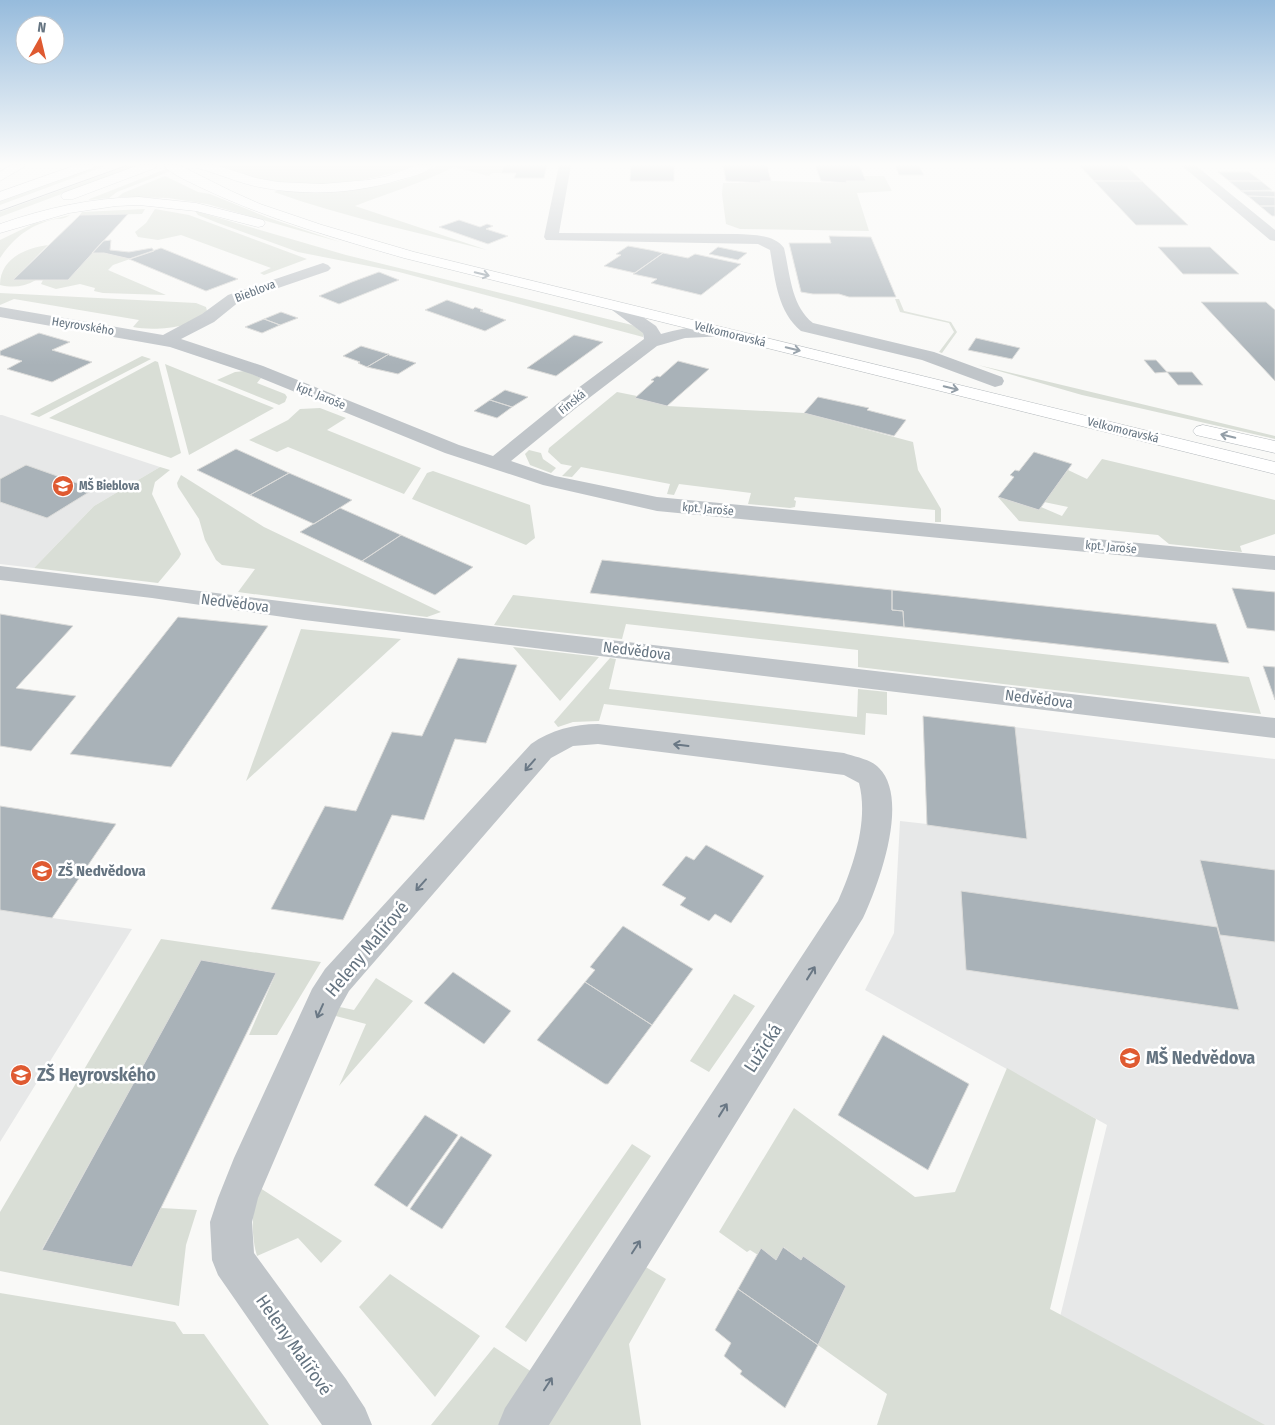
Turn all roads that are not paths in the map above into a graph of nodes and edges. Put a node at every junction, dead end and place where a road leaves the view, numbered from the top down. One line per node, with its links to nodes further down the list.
1 (287, 232): 5 (main road)
2 (334, 232): 5 (main road, Velkomoravská)
3 (377, 232): 12 (main road, Velkomoravská)
4 (552, 232): 12 (street)
5 (435, 262): 7 (main road, Velkomoravská, one-way to 7)
6 (323, 268): 10 (street, Bieblova)
7 (618, 307): 9 (main road, Velkomoravská); 11 (street)
8 (0, 312): 10 (street, Heyrovského)
9 (720, 332): 11 (street, Finská); 17 (main road, Velkomoravská, one-way to 17)
10 (166, 340): 16 (street, kpt. Jaroše)
11 (651, 342): 16 (street, Finská)
12 (995, 382): 13 (main road, Velkomoravská)
13 (1014, 386)
14 (1185, 426): 15 (main road, one-way to 14)
15 (1275, 447)
16 (496, 464): 18 (street, kpt. Jaroše)
17 (1275, 468)
18 (1275, 563)
19 (0, 573): 20 (street, Nedvědova)
20 (1275, 728)
21 (729, 751): 22 (street, Heleny Malířové, one-way to 22); 23 (street, Lužická, one-way to 21)
22 (348, 1425)
23 (522, 1425)

